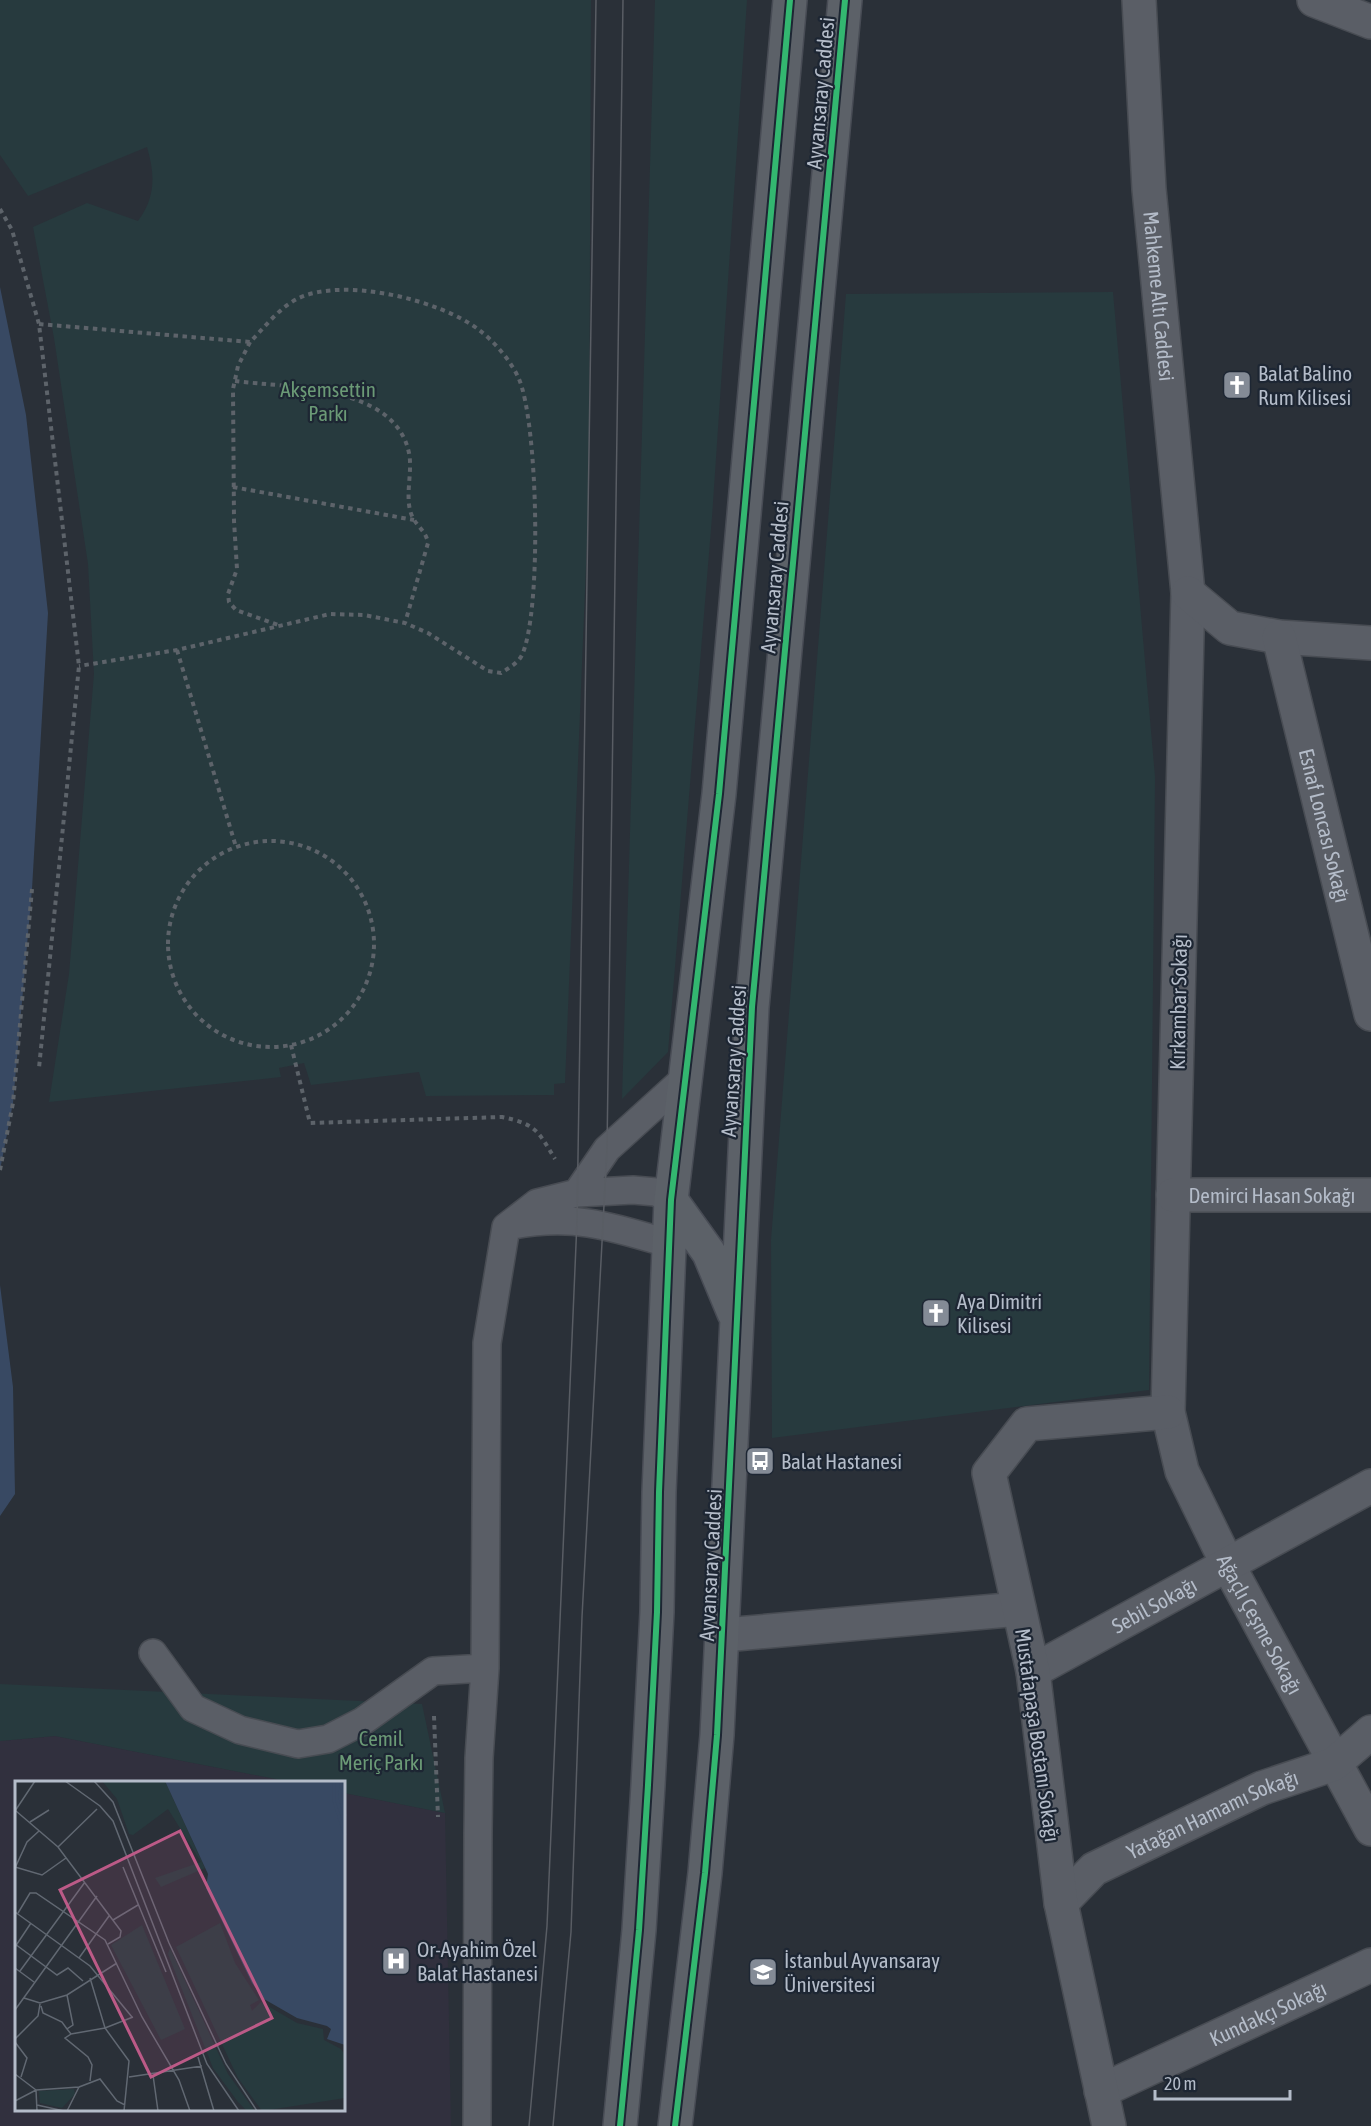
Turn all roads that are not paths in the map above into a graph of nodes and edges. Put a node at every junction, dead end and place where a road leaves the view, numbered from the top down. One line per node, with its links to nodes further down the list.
1 (790, 0): 10 (main road, Ayvansaray Caddesi)
2 (845, 0): 17 (main road, Ayvansaray Caddesi)
3 (1138, 0): 6 (street, Mahkeme Altı Caddesi)
4 (1314, 0): 5 (street)
5 (1354, 11)
6 (1188, 593): 7 (street); 12 (street, Kırkambar Sokağı)
7 (1279, 637): 8 (street); 9 (street, Esnaf Loncası Sokağı)
8 (1371, 643)
9 (1371, 1014)
10 (683, 1080): 11 (lane); 14 (main road, Ayvansaray Caddesi)
11 (577, 1193): 14 (lane); 15 (lane)
12 (1173, 1195): 13 (street, Demirci Hasan Sokağı); 18 (street, Kırkambar Sokağı)
13 (1371, 1195)
14 (671, 1200): 16 (main road, Ayvansaray Caddesi); 17 (main road)
15 (506, 1227): 16 (lane); 24 (lane)
16 (667, 1244): 33 (main road)
17 (738, 1324): 22 (main road, Ayvansaray Caddesi)
18 (1168, 1412): 20 (street, Ağaçlı Çeşme Sokağı); 21 (street, Mustafapaşa Bostanı Sokağı)
19 (1371, 1486): 20 (street, Sebil Sokağı)
20 (1227, 1563): 25 (street, Sebil Sokağı); 27 (street, Ağaçlı Çeşme Sokağı)
21 (1019, 1609): 22 (street); 25 (street, Mustafapaşa Bostanı Sokağı)
22 (724, 1635): 34 (main road, Ayvansaray Caddesi)
23 (153, 1653): 24 (lane)
24 (485, 1668): 32 (lane)
25 (1033, 1671): 29 (street, Mustafapaşa Bostanı Sokağı)
26 (1371, 1732): 27 (street, Yatağan Hamamı Sokağı)
27 (1334, 1764): 28 (street, Ağaçlı Çeşme Sokağı); 29 (street, Yatağan Hamamı Sokağı)
28 (1371, 1829)
29 (1061, 1903): 31 (street, Mustafapaşa Bostanı Sokağı)
30 (1371, 1965): 31 (street, Kundakçı Sokağı)
31 (1101, 2091): 35 (street, Mustafapaşa Bostanı Sokağı)
32 (477, 2126)
33 (620, 2126)
34 (675, 2126)
35 (1108, 2126)

